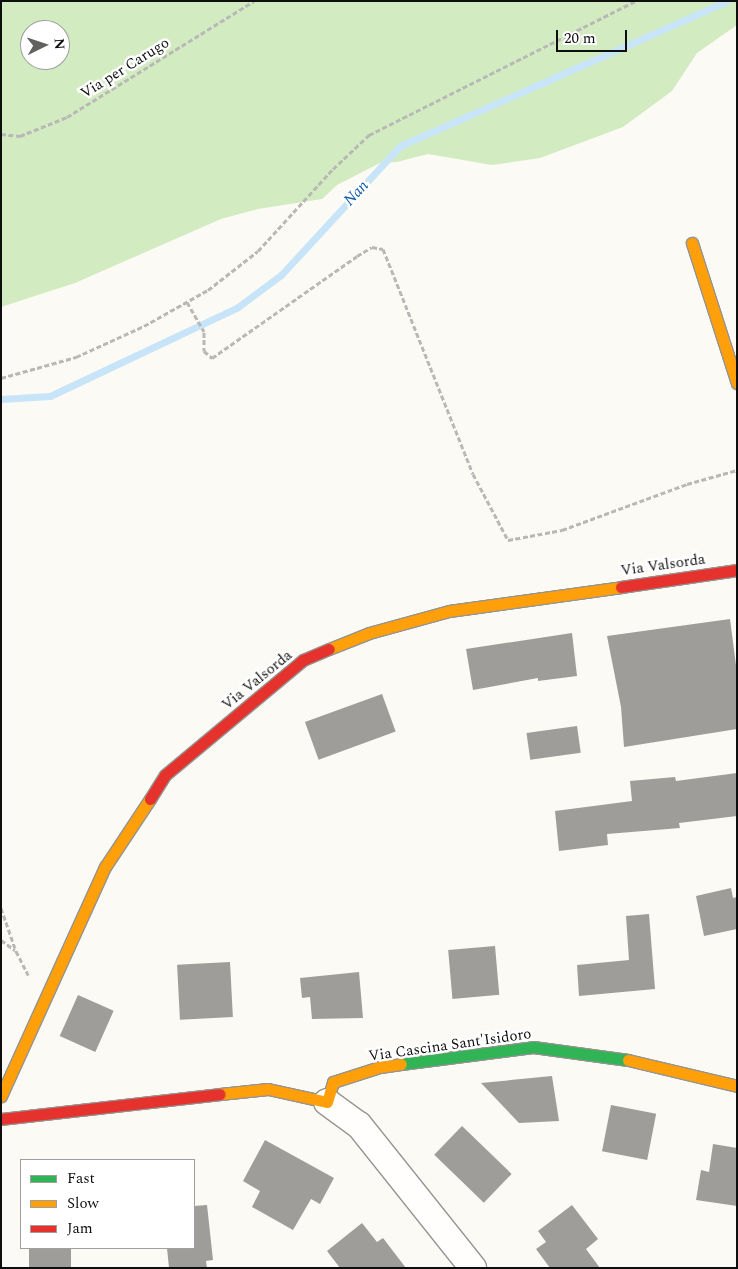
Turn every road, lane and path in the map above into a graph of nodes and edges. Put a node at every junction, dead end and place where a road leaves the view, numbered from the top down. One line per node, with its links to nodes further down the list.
1 (254, 1): 3 (path, Via per Carugo)
2 (635, 1): 5 (path)
3 (1, 134)
4 (692, 243): 7 (street)
5 (188, 302): 6 (path); 8 (path)
6 (1, 378)
7 (737, 383)
8 (737, 470)
9 (737, 570): 13 (street, Via Valsorda)
10 (1, 908): 12 (path)
11 (1, 940): 12 (path)
12 (16, 951): 13 (path)
13 (47, 996): 15 (street, Via Valsorda)
14 (737, 1086): 16 (street, Via Cascina Sant'Isidoro)
15 (1, 1096)
16 (327, 1102): 17 (street); 18 (street)
17 (1, 1119)
18 (473, 1268)

